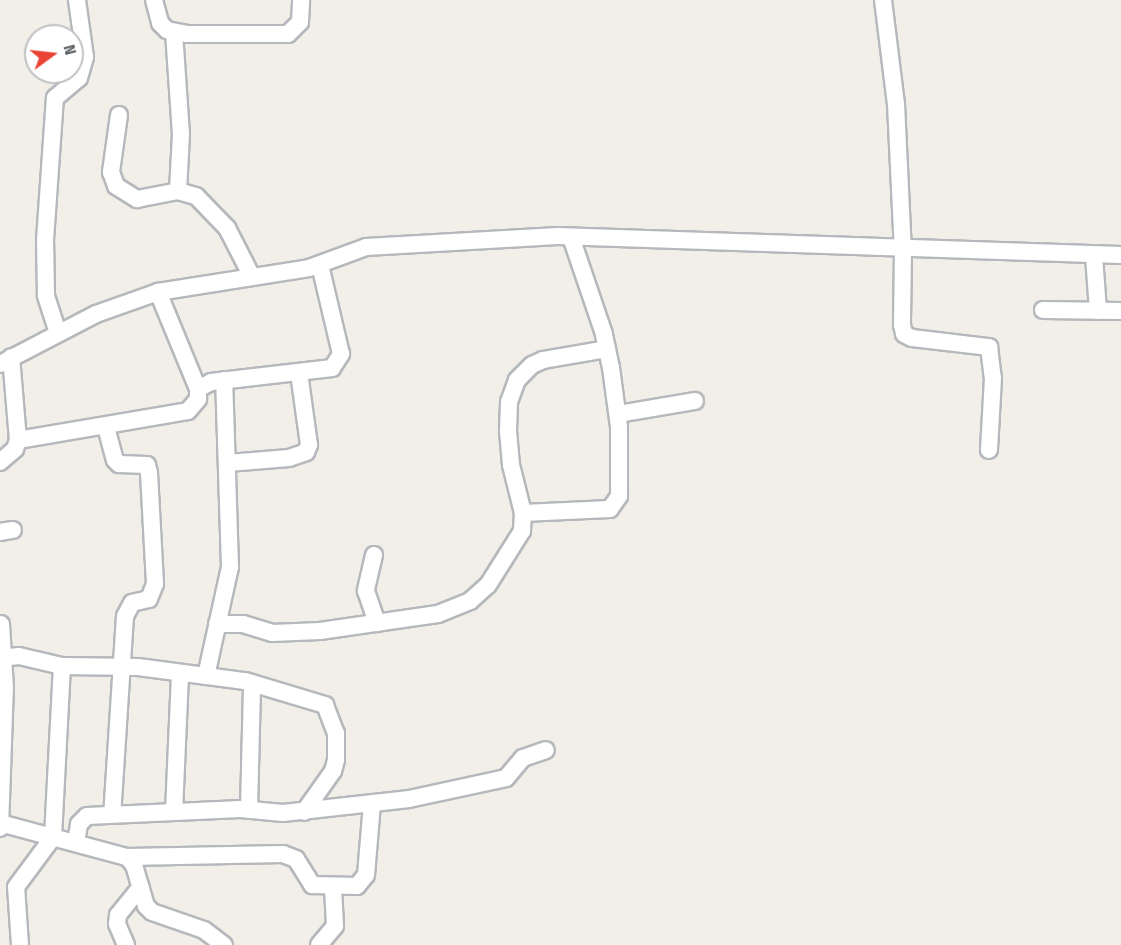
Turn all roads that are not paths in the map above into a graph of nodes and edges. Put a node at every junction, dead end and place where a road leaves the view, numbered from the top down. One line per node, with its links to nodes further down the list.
1 (77, 0): 18 (street)
2 (154, 0): 5 (street)
3 (301, 0): 5 (street)
4 (884, 0): 9 (street)
5 (174, 32): 7 (street)
6 (118, 115): 7 (street)
7 (178, 191): 13 (street)
8 (571, 237): 9 (street); 12 (street); 19 (street)
9 (903, 250): 11 (street); 28 (street)
10 (1121, 255): 11 (street)
11 (1094, 256): 16 (street)
12 (320, 265): 13 (street); 21 (street)
13 (251, 275): 14 (street)
14 (158, 292): 18 (street); 23 (street)
15 (1043, 310): 16 (street)
16 (1098, 311): 17 (street)
17 (1121, 311)
18 (58, 333): 20 (street)
19 (607, 349): 25 (street); 31 (street)
20 (6, 361): 27 (street)
21 (299, 373): 22 (street); 30 (street)
22 (224, 381): 23 (street); 30 (street)
23 (198, 389): 26 (street)
24 (695, 401): 25 (street)
25 (618, 414): 31 (street)
26 (106, 427): 27 (street); 38 (street)
27 (18, 440): 29 (street)
28 (989, 450)
29 (0, 462)
30 (228, 463): 35 (street)
31 (524, 513): 33 (street)
32 (374, 555): 33 (street)
33 (377, 623): 35 (street)
34 (1, 624): 36 (street)
35 (217, 624): 40 (street)
36 (2, 657): 37 (street); 48 (street)
37 (62, 666): 38 (street); 50 (street)
38 (122, 667): 39 (street); 47 (street)
39 (180, 673): 40 (street); 45 (street)
40 (206, 676): 41 (street)
41 (252, 683): 44 (street); 46 (street)
42 (546, 750): 43 (street)
43 (372, 803): 46 (street); 54 (street)
44 (249, 810): 45 (street); 46 (street)
45 (174, 812): 47 (street)
46 (304, 812)
47 (112, 815): 51 (street)
48 (0, 823): 49 (street); 50 (street)
49 (0, 828)
50 (53, 837): 51 (street); 55 (street)
51 (76, 843): 52 (street)
52 (127, 857): 53 (street); 54 (street)
53 (141, 887): 56 (street); 57 (street)
54 (333, 888): 58 (street)
55 (20, 945)
56 (126, 945)
57 (224, 945)
58 (319, 945)

